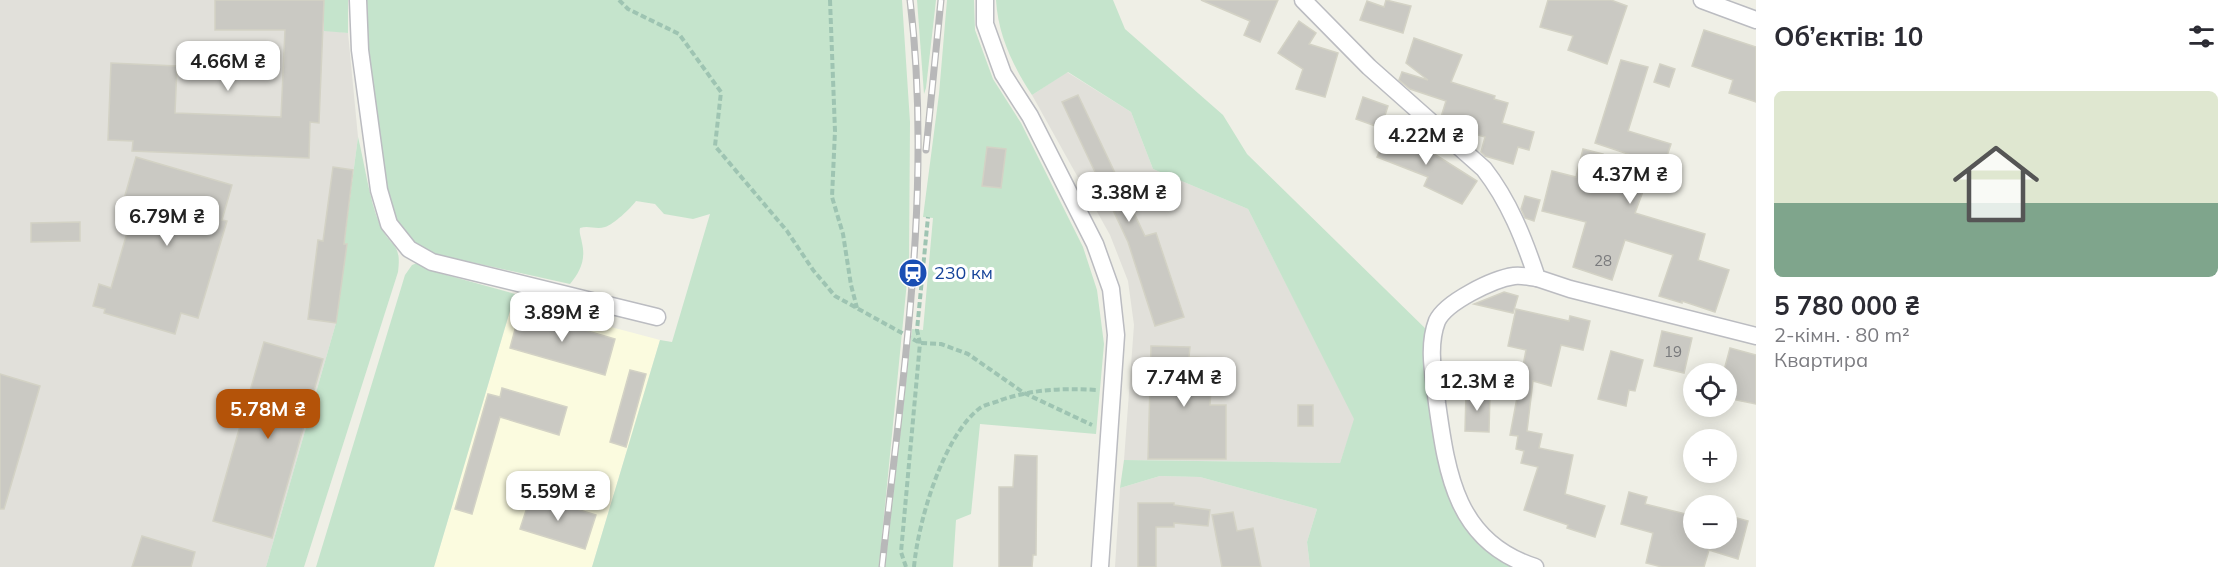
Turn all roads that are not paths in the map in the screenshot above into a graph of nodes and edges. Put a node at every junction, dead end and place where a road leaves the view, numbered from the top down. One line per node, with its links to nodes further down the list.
1 (358, 0): 7 (street)
2 (985, 0): 9 (street)
3 (1303, 0): 6 (street)
4 (1702, 0): 5 (street)
5 (1756, 20)
6 (1537, 278): 8 (street); 10 (street)
7 (657, 317)
8 (1756, 336)
9 (1100, 567)
10 (1535, 567)

